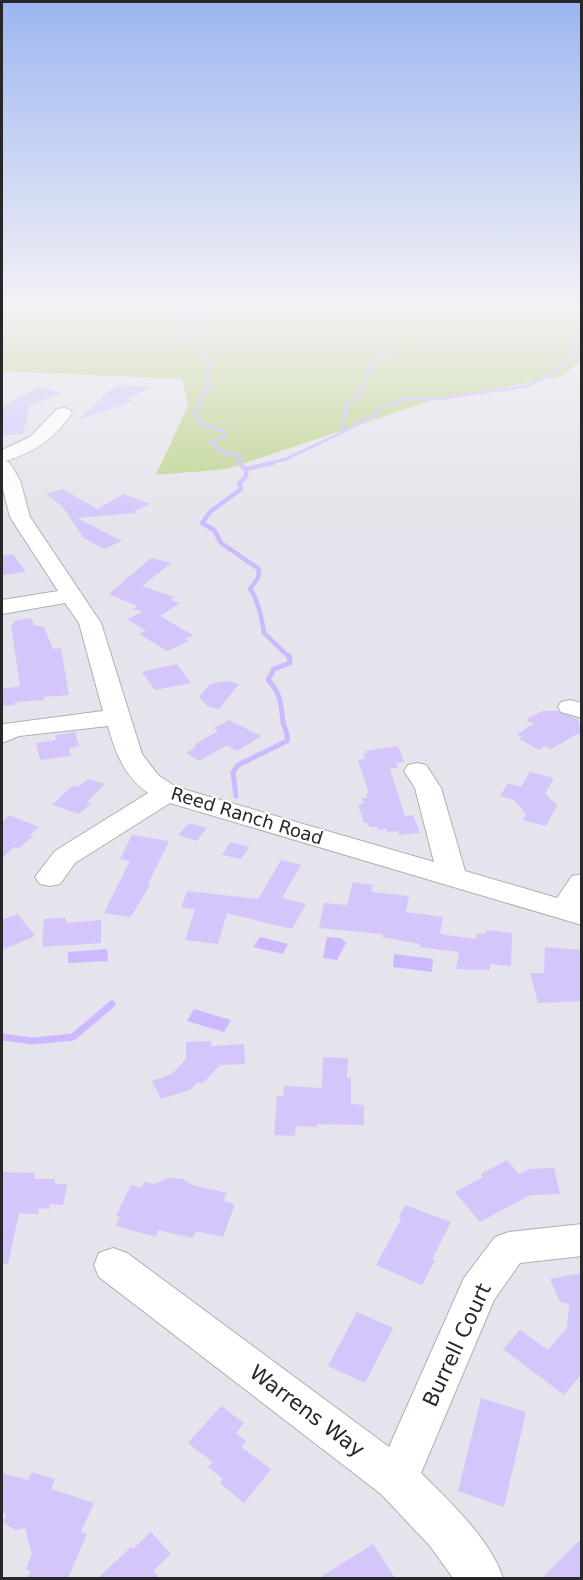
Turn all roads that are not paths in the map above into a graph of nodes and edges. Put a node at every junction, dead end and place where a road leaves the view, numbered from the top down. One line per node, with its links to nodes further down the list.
1 (63, 413): 2 (street)
2 (2, 456)
3 (2, 466): 4 (street, Reed Ranch Road)
4 (72, 596): 5 (street); 6 (street, Reed Ranch Road)
5 (2, 607)
6 (116, 717): 7 (street); 9 (street, Reed Ranch Road)
7 (2, 735)
8 (417, 771): 11 (street)
9 (166, 793): 10 (street); 11 (street, Reed Ranch Road)
10 (50, 877)
11 (452, 877): 13 (street, Reed Ranch Road)
12 (582, 883): 13 (street)
13 (573, 912)
14 (582, 1240): 16 (street, Burrell Court)
15 (113, 1265): 16 (street, Warrens Way)
16 (397, 1479): 17 (street, Warrens Way)
17 (480, 1578)

